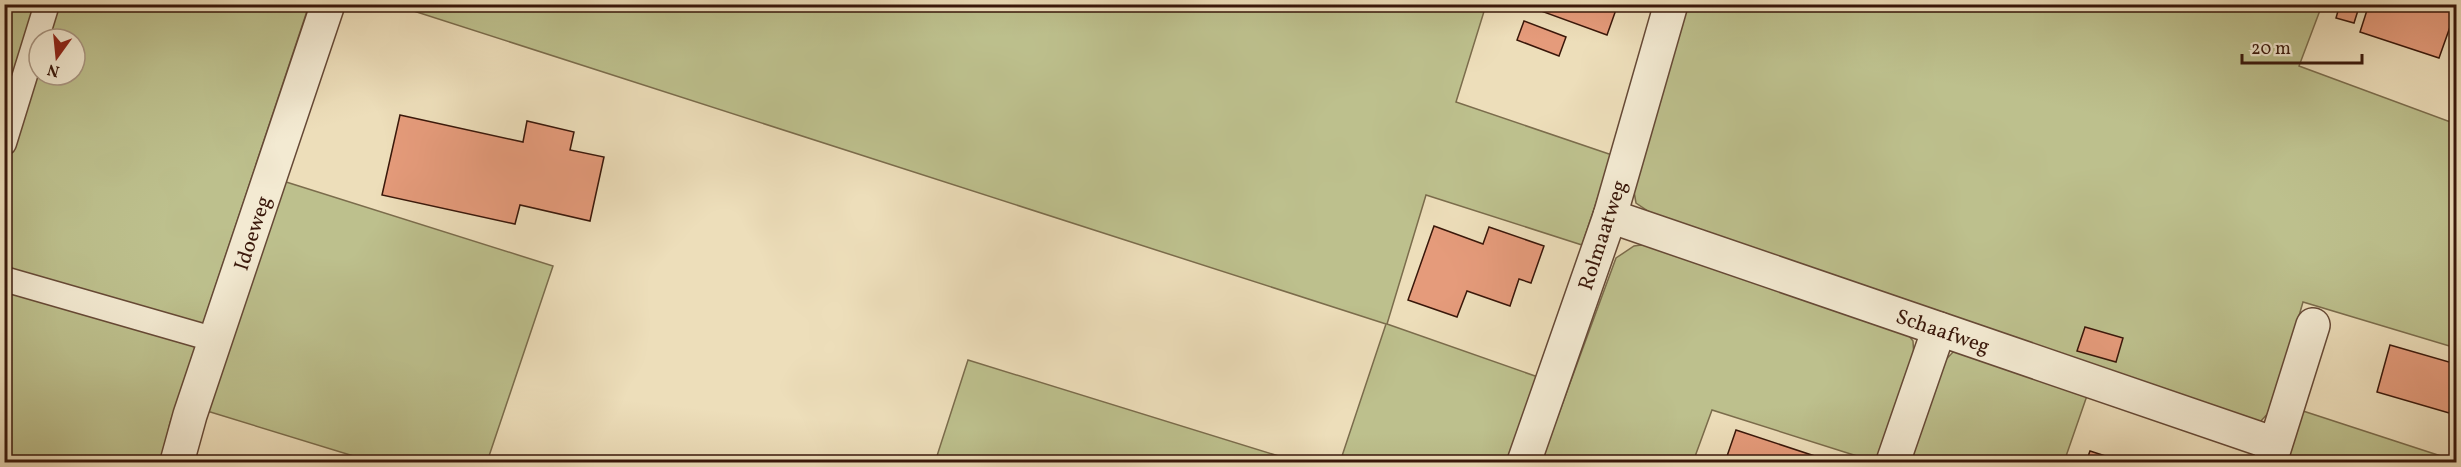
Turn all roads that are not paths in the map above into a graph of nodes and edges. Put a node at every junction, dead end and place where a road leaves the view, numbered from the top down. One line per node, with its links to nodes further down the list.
1 (47, 4): 4 (lane)
2 (328, 4): 9 (street, Idoeweg)
3 (1671, 4): 5 (street, Rolmaatweg)
4 (4, 143)
5 (1610, 216): 8 (street, Schaafweg); 12 (street, Rolmaatweg)
6 (4, 279): 9 (lane)
7 (2313, 325): 10 (street)
8 (1939, 329): 10 (street, Schaafweg); 13 (street)
9 (216, 340): 11 (street, Idoeweg)
10 (2273, 453)
11 (177, 462)
12 (1524, 462)
13 (1893, 462)

